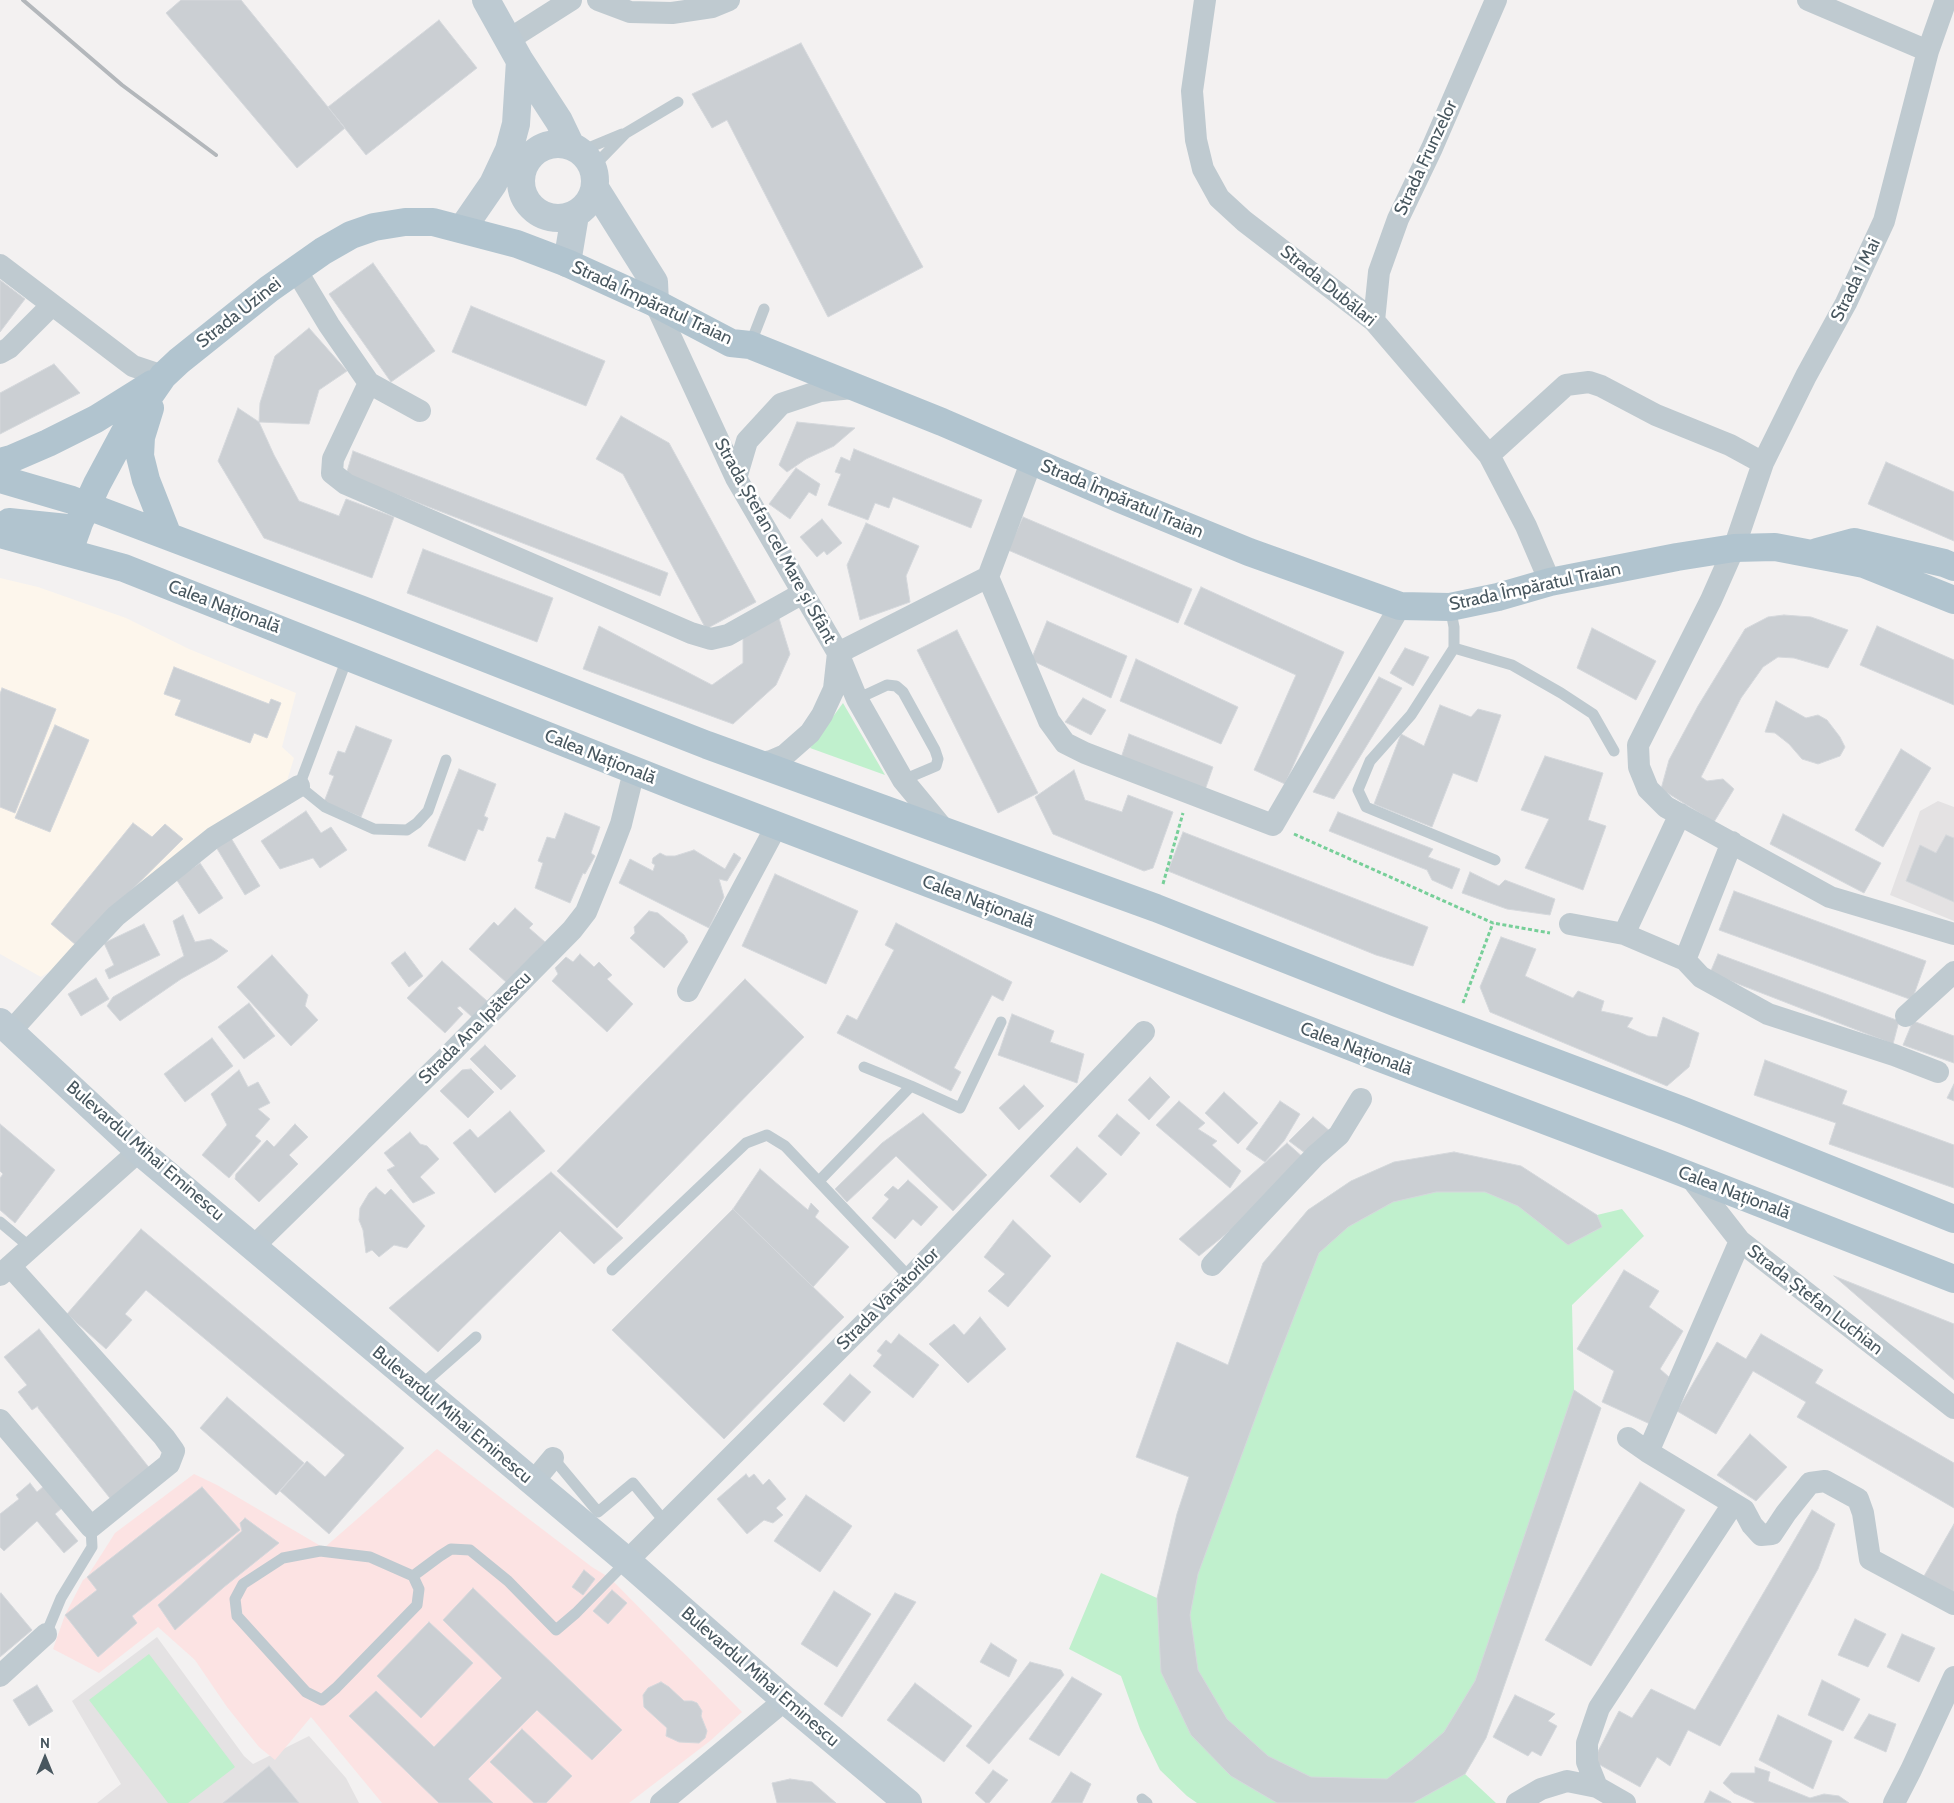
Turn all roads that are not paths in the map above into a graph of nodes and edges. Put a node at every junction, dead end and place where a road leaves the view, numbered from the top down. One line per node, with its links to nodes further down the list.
1 (486, 0): 9 (main road, Strada Ștefan cel Mare și Sfânt)
2 (571, 0): 9 (street)
3 (598, 0): 4 (street)
4 (730, 0)
5 (1205, 0): 26 (street, Strada Dubălari)
6 (1496, 0): 26 (street, Strada Frunzelor)
7 (1808, 0): 10 (street)
8 (1946, 0): 10 (street, Strada 1 Mai)
9 (514, 50): 12 (main road, Strada Ștefan cel Mare și Sfânt); 13 (main road)
10 (1928, 50): 36 (street, Strada 1 Mai)
11 (678, 102): 14 (lane)
12 (559, 121): 13 (main road); 15 (main road, Strada Ștefan cel Mare și Sfânt)
13 (516, 124): 16 (main road)
14 (626, 133): 15 (lane); 15 (lane)
15 (580, 152): 16 (main road); 17 (main road, Strada Ștefan cel Mare și Sfânt)
16 (515, 161): 18 (main road); 19 (main road)
17 (595, 188): 18 (main road); 23 (main road, Strada Ștefan cel Mare și Sfânt)
18 (575, 215): 20 (main road)
19 (462, 229): 20 (main road, Strada Împăratul Traian); 22 (main road, Strada Uzinei)
20 (567, 263): 23 (main road, Strada Împăratul Traian)
21 (0, 265): 24 (street)
22 (296, 270): 29 (main road, Strada Uzinei); 30 (street)
23 (655, 303): 27 (main road, Strada Împăratul Traian); 37 (street, Strada Ștefan cel Mare și Sfânt)
24 (51, 306): 28 (street); 29 (street)
25 (764, 309): 27 (lane)
26 (1374, 321): 33 (street, Strada Dubălari)
27 (750, 345): 31 (main road, Strada Împăratul Traian)
28 (0, 353)
29 (163, 376): 35 (main road); 40 (main road, Strada Uzinei); 42 (main road)
30 (369, 384): 32 (street); 48 (street)
31 (854, 388): 34 (main road, Strada Împăratul Traian); 37 (street)
32 (420, 411)
33 (1489, 455): 36 (street); 47 (street, Strada Dubălari)
34 (1032, 460): 46 (street); 50 (main road, Strada Împăratul Traian)
35 (0, 462)
36 (1763, 463): 43 (street, Strada 1 Mai)
37 (736, 478): 48 (street, Strada Ștefan cel Mare și Sfânt)
38 (0, 479): 40 (main road, Calea Națională)
39 (0, 520): 40 (main road, Calea Națională)
40 (78, 529): 41 (main road, Calea Națională); 42 (main road, Calea Națională); 54 (main road, Calea Națională)
41 (0, 534)
42 (168, 536): 58 (main road, Calea Națională)
43 (1734, 548): 44 (main road, Strada Împăratul Traian); 47 (main road, Strada Împăratul Traian); 62 (street, Strada 1 Mai)
44 (1811, 554): 45 (main road, Strada Împăratul Traian); 49 (main road, Strada Împăratul Traian)
45 (1954, 567)
46 (988, 577): 50 (street); 53 (street)
47 (1550, 582): 51 (main road, Strada Împăratul Traian)
48 (803, 593): 53 (street, Strada Ștefan cel Mare și Sfânt)
49 (1954, 600)
50 (1400, 606): 51 (main road, Strada Împăratul Traian)
51 (1450, 607): 52 (lane)
52 (1454, 648): 56 (lane); 66 (lane)
53 (838, 653): 55 (street, Strada Ștefan cel Mare și Sfânt); 58 (street)
54 (348, 656): 59 (main road, Calea Națională); 61 (lane)
55 (857, 699): 60 (street, Strada Ștefan cel Mare și Sfânt); 60 (lane)
56 (1614, 751)
57 (446, 760): 61 (lane)
58 (758, 764): 64 (main road, Calea Națională)
59 (634, 771): 63 (main road, Calea Națională); 87 (street, Strada Ana Ipătescu)
60 (903, 780): 64 (street, Strada Ștefan cel Mare și Sfânt)
61 (299, 786): 75 (street)
62 (1680, 814): 65 (street, Strada 1 Mai); 68 (street)
63 (777, 825): 72 (street); 82 (main road, Calea Națională)
64 (946, 832): 84 (main road, Calea Națională)
65 (1732, 842): 69 (street, Strada 1 Mai); 70 (street)
66 (1495, 860)
67 (1570, 924): 68 (street)
68 (1624, 934): 70 (street)
69 (1954, 934)
70 (1685, 960): 78 (street)
71 (1954, 972): 73 (street)
72 (688, 991)
73 (1906, 1016)
74 (1001, 1022): 79 (lane)
75 (5, 1027): 81 (main road, Bulevardul Mihai Eminescu)
76 (1144, 1032): 92 (street, Strada Vânătorilor)
77 (864, 1067): 79 (lane)
78 (1938, 1072)
79 (911, 1086): 83 (lane)
80 (1361, 1100): 89 (street)
81 (139, 1151): 87 (main road, Bulevardul Mihai Eminescu); 88 (street)
82 (1690, 1176): 86 (street, Strada Ștefan Luchian); 93 (main road, Calea Națională)
83 (819, 1181): 90 (lane); 92 (lane)
84 (1954, 1219)
85 (0, 1222): 88 (lane)
86 (1740, 1241): 96 (street, Strada Ștefan Luchian); 99 (street)
87 (254, 1246): 95 (main road, Bulevardul Mihai Eminescu)
88 (31, 1248): 91 (street)
89 (1212, 1265)
90 (612, 1270)
91 (5, 1271): 104 (street)
92 (910, 1278): 103 (street, Strada Vânătorilor)
93 (1954, 1279)
94 (476, 1337): 95 (lane)
95 (419, 1387): 101 (main road, Bulevardul Mihai Eminescu)
96 (1954, 1408)
97 (0, 1420): 104 (street)
98 (1628, 1438): 99 (street)
99 (1648, 1452): 102 (street)
100 (553, 1458): 101 (street); 103 (lane)
101 (533, 1482): 105 (main road, Bulevardul Mihai Eminescu)
102 (1733, 1504): 107 (street); 112 (street)
103 (666, 1522): 105 (street, Strada Vânătorilor)
104 (92, 1527): 108 (lane)
105 (627, 1561): 106 (lane); 111 (main road, Bulevardul Mihai Eminescu)
106 (413, 1576): 106 (lane)
107 (1954, 1604)
108 (46, 1634): 109 (street)
109 (0, 1676)
110 (1954, 1677): 117 (street)
111 (784, 1700): 113 (street); 114 (main road, Bulevardul Mihai Eminescu)
112 (1597, 1788): 115 (street); 116 (street)
113 (661, 1803)
114 (908, 1803)
115 (1517, 1803)
116 (1625, 1803)
117 (1894, 1803)

